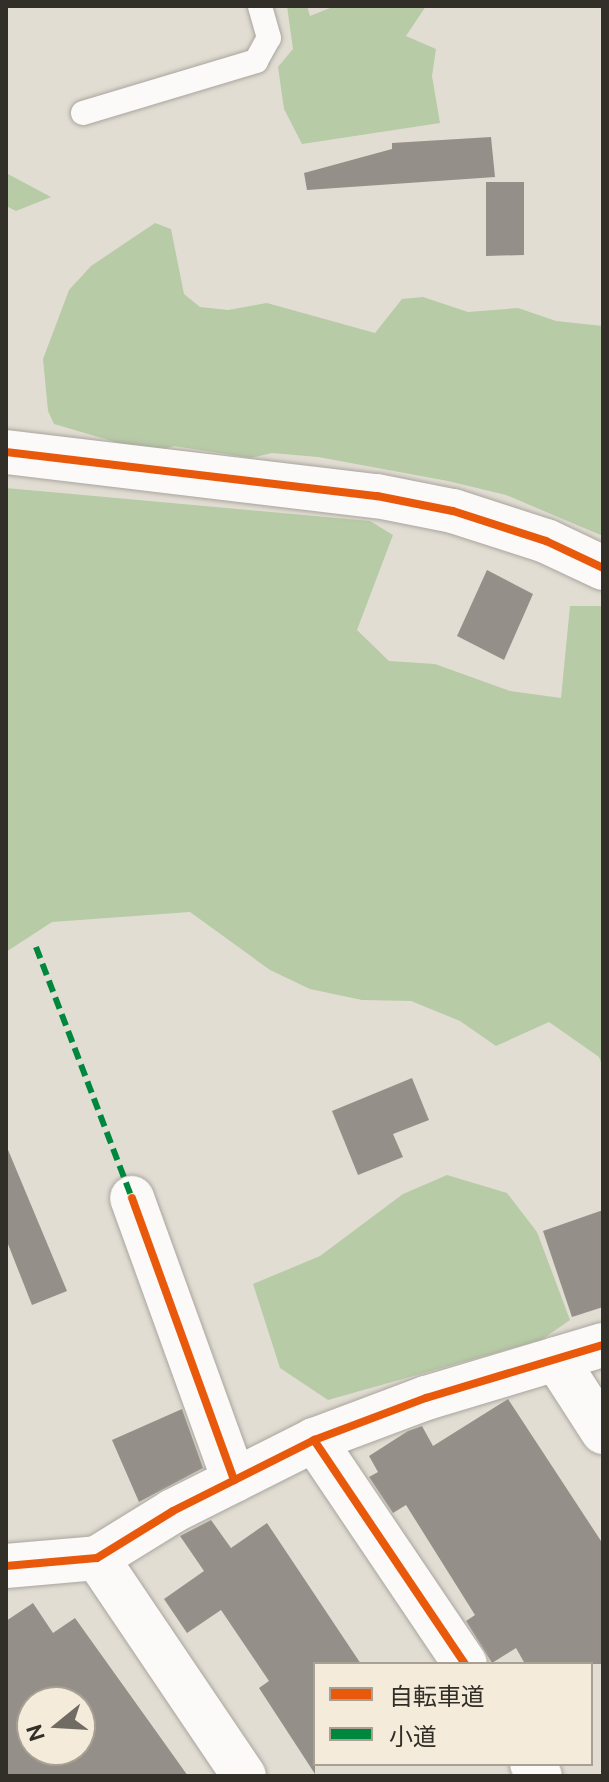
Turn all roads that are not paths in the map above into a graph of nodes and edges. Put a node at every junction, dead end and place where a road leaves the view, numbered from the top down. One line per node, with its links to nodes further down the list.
1 (260, 6): 2 (lane)
2 (83, 113)
3 (6, 452): 4 (street)
4 (603, 568)
5 (132, 1198): 10 (street)
6 (603, 1345): 7 (street)
7 (556, 1359): 8 (street); 9 (street)
8 (603, 1432)
9 (314, 1440): 10 (street); 13 (street)
10 (234, 1480): 11 (street)
11 (97, 1558): 12 (street); 14 (street)
12 (6, 1566)
13 (464, 1662)
14 (244, 1776)

